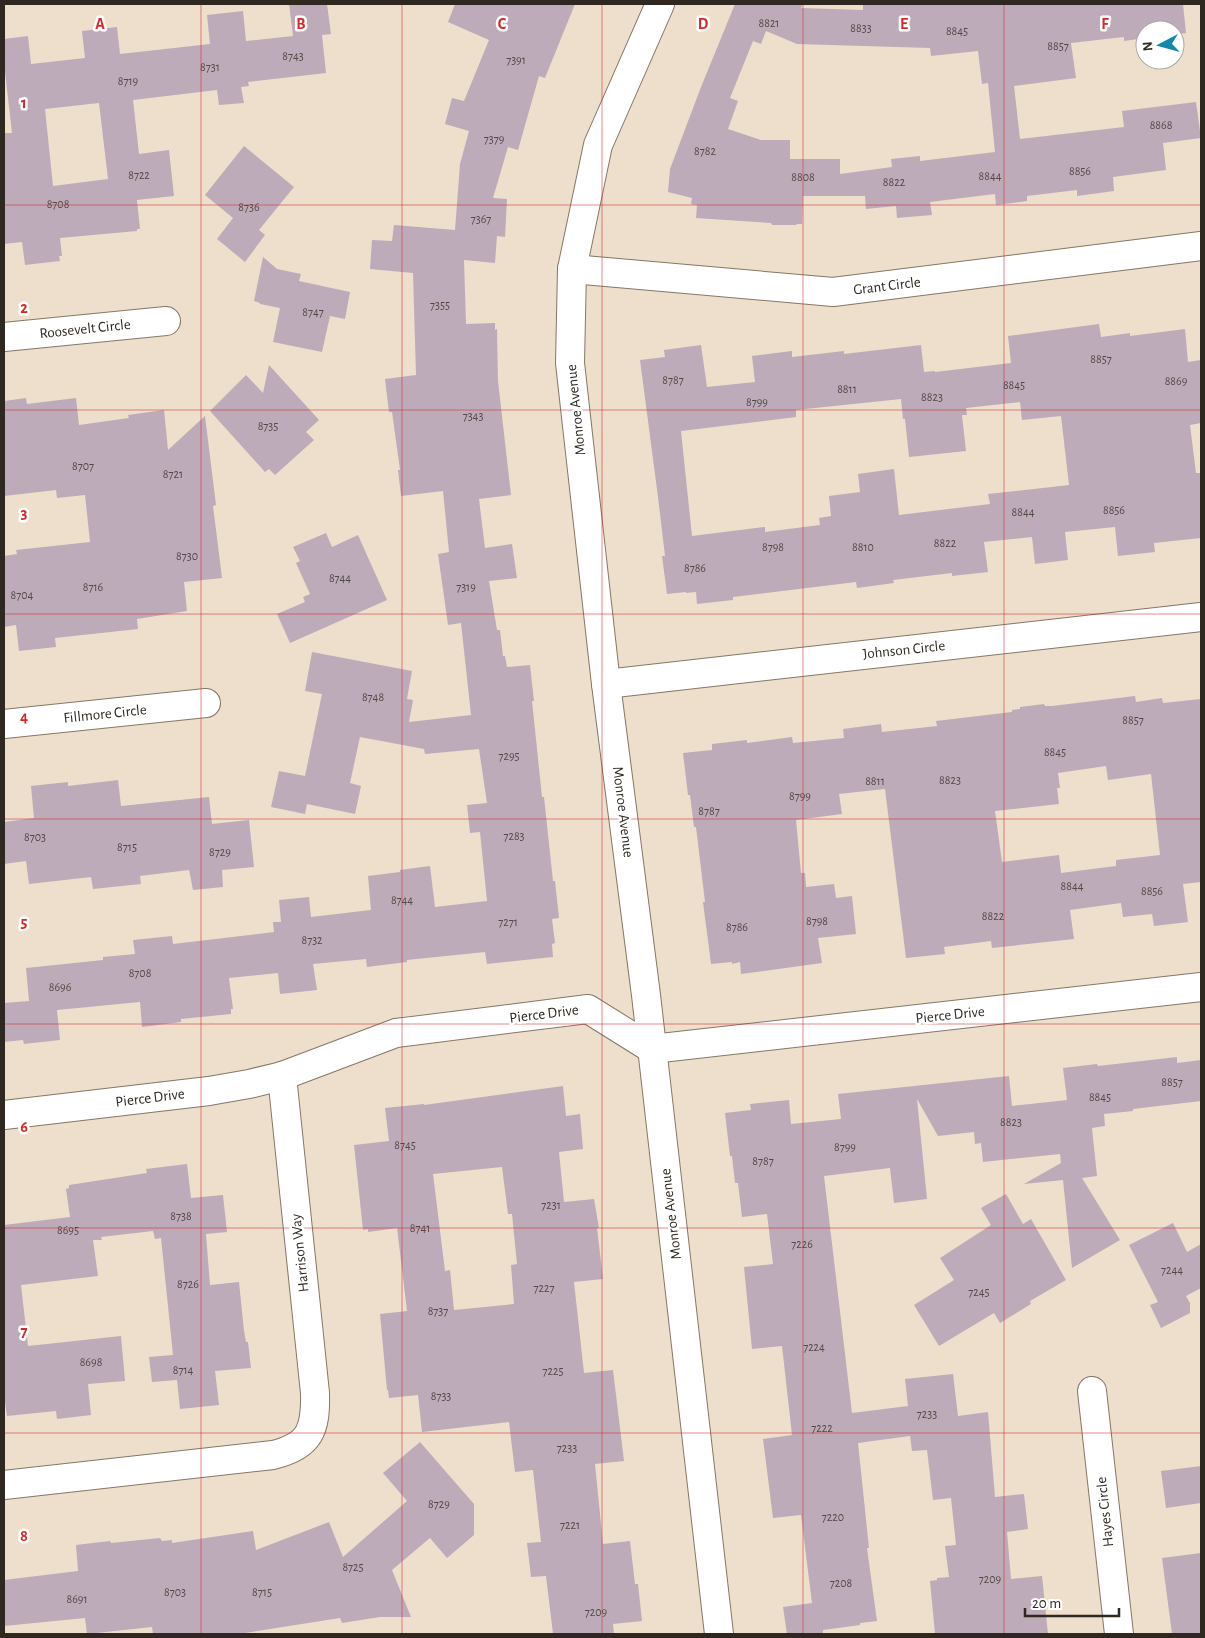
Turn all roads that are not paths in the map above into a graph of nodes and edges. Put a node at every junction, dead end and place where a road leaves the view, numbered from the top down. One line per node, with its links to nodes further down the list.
1 (660, 4): 3 (street, Monroe Avenue)
2 (1201, 246): 3 (street, Grant Circle)
3 (572, 269): 7 (street, Monroe Avenue)
4 (166, 321): 5 (street, Roosevelt Circle)
5 (4, 337)
6 (1201, 617): 7 (street, Johnson Circle)
7 (606, 684): 11 (street, Monroe Avenue)
8 (206, 703): 9 (street, Fillmore Circle)
9 (4, 724)
10 (1201, 987): 11 (street, Pierce Drive)
11 (652, 1049): 12 (street, Pierce Drive); 16 (street, Monroe Avenue)
12 (282, 1076): 13 (street, Pierce Drive); 15 (street, Harrison Way)
13 (4, 1115)
14 (1092, 1391): 17 (street, Hayes Circle)
15 (4, 1486)
16 (719, 1634)
17 (1119, 1634)

